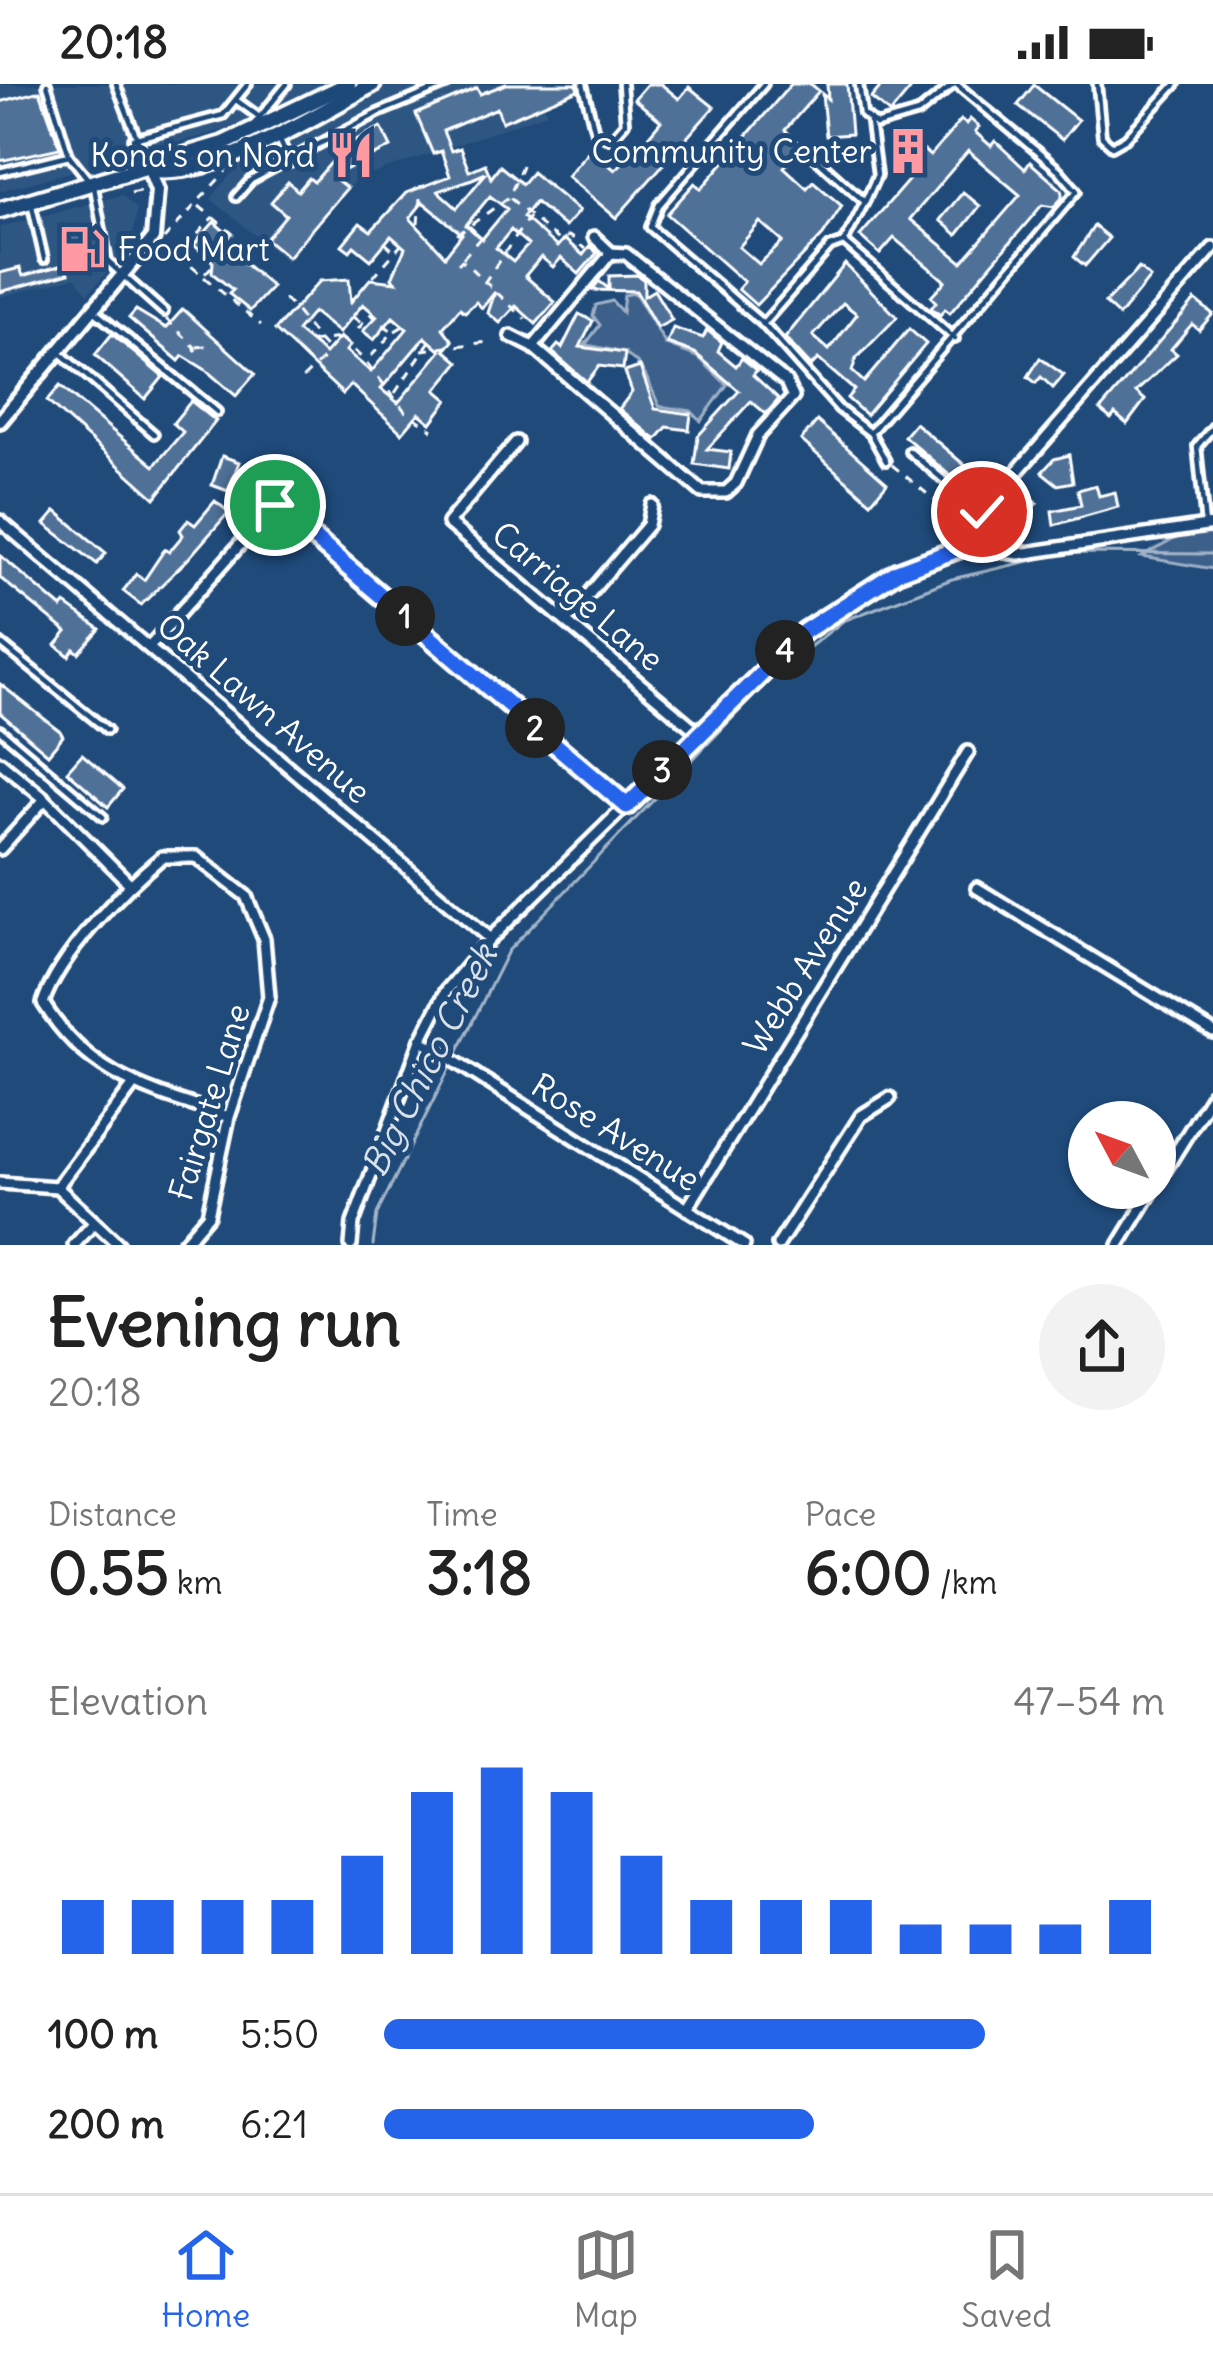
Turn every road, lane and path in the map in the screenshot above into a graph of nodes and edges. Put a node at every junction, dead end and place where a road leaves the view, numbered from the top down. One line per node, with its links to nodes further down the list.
1 (47, 84): 22 (lane)
2 (116, 84): 20 (lane)
3 (248, 84): 15 (lane)
4 (287, 84): 16 (lane)
5 (348, 84): 18 (main road)
6 (373, 84): 19 (main road)
7 (448, 84): 24 (lane)
8 (583, 84): 9 (lane)
9 (622, 84)
10 (764, 84): 65 (lane)
11 (859, 84): 17 (lane)
12 (955, 84): 17 (lane); 71 (lane)
13 (1097, 84): 14 (lane)
14 (1176, 84)
15 (236, 100): 16 (lane); 20 (lane)
16 (258, 116): 18 (lane)
17 (870, 123): 34 (lane)
18 (248, 134): 26 (main road)
19 (278, 135): 24 (lane); 26 (main road)
20 (134, 139): 26 (lane)
21 (807, 150): 34 (lane)
22 (69, 155): 27 (lane); 28 (lane)
23 (236, 160): 51 (path)
24 (290, 163): 30 (lane)
25 (523, 163): 32 (path)
26 (149, 170): 28 (main road); 51 (street)
27 (0, 172)
28 (93, 183): 33 (main road); 56 (lane)
29 (500, 194): 32 (path)
30 (236, 197)
31 (420, 199): 41 (path)
32 (507, 199): 38 (path); 39 (path)
33 (31, 201): 37 (main road); 54 (lane)
34 (865, 202): 45 (lane)
35 (200, 206): 40 (path)
36 (480, 208): 38 (path)
37 (0, 209)
38 (487, 214): 42 (path)
39 (530, 215): 50 (path); 59 (path)
40 (213, 217): 48 (path); 57 (path)
41 (418, 224)
42 (467, 226): 43 (path); 59 (path)
43 (457, 235)
44 (594, 237): 53 (street)
45 (844, 242): 65 (lane); 71 (lane)
46 (385, 243): 52 (path)
47 (401, 244): 52 (path)
48 (227, 248)
49 (1213, 248): 101 (street)
50 (585, 249)
51 (142, 251): 56 (street)
52 (395, 252): 58 (path)
53 (611, 253): 78 (street); 78 (street)
54 (44, 259)
55 (211, 267): 57 (path)
56 (122, 274): 61 (street); 62 (lane)
57 (203, 276): 66 (path)
58 (373, 278)
59 (484, 283): 64 (path)
60 (284, 298): 72 (path)
61 (93, 310): 82 (street); 90 (lane)
62 (165, 316): 77 (path)
63 (353, 316): 68 (path)
64 (525, 320)
65 (763, 324): 94 (lane)
66 (261, 325)
67 (405, 325): 68 (path)
68 (394, 332): 70 (path); 73 (path)
69 (511, 336): 78 (street)
70 (401, 338)
71 (955, 339): 94 (lane)
72 (313, 340): 80 (path); 85 (path)
73 (383, 341): 79 (path); 85 (path)
74 (430, 341): 81 (path)
75 (489, 342): 81 (path)
76 (207, 346): 77 (path)
77 (195, 347): 84 (path)
78 (533, 347)
79 (391, 349)
80 (328, 350)
81 (422, 350): 87 (path)
82 (58, 351): 91 (street); 95 (lane)
83 (323, 358): 86 (path)
84 (196, 359)
85 (366, 362): 89 (path)
86 (303, 379)
87 (402, 386): 88 (path); 89 (path)
88 (408, 391)
89 (394, 395): 93 (path)
90 (217, 412)
91 (0, 421)
92 (1213, 427): 104 (lane)
93 (433, 430)
94 (871, 433): 98 (lane)
95 (154, 434)
96 (516, 442): 106 (street, Carriage Lane)
97 (909, 451): 101 (lane)
98 (886, 460)
99 (896, 469): 103 (path)
100 (652, 505): 106 (street)
101 (982, 512): 105 (street)
102 (0, 520): 108 (street, Oak Lawn Avenue)
103 (964, 524)
104 (1209, 525): 105 (street)
105 (966, 546): 111 (street)
106 (566, 621): 111 (street, Carriage Lane)
107 (0, 643): 110 (lane)
108 (151, 645): 115 (street); 120 (street, Oak Lawn Avenue)
109 (0, 730): 116 (lane)
110 (107, 730)
111 (699, 733): 115 (street)
112 (968, 752): 130 (street, Webb Avenue)
113 (0, 763): 114 (street)
114 (45, 799): 117 (street); 118 (street)
115 (627, 806): 120 (street)
116 (103, 817)
117 (0, 849)
118 (130, 884): 123 (street); 126 (street, Fairgate Lane)
119 (977, 888): 121 (street)
120 (490, 939): 122 (street)
121 (1213, 1032)
122 (421, 1040): 130 (street, Rose Avenue); 136 (street)
123 (132, 1087): 126 (street); 129 (street)
124 (1213, 1093): 127 (street)
125 (890, 1098): 138 (street)
126 (229, 1117): 135 (street, Fairgate Lane)
127 (1176, 1152)
128 (0, 1183): 129 (street)
129 (57, 1187): 132 (street)
130 (687, 1209): 137 (street, Rose Avenue)
131 (1141, 1209): 139 (street)
132 (94, 1223): 133 (street); 134 (street)
133 (74, 1245)
134 (119, 1245)
135 (182, 1245)
136 (351, 1245)
137 (744, 1245)
138 (778, 1245)
139 (1119, 1245)

